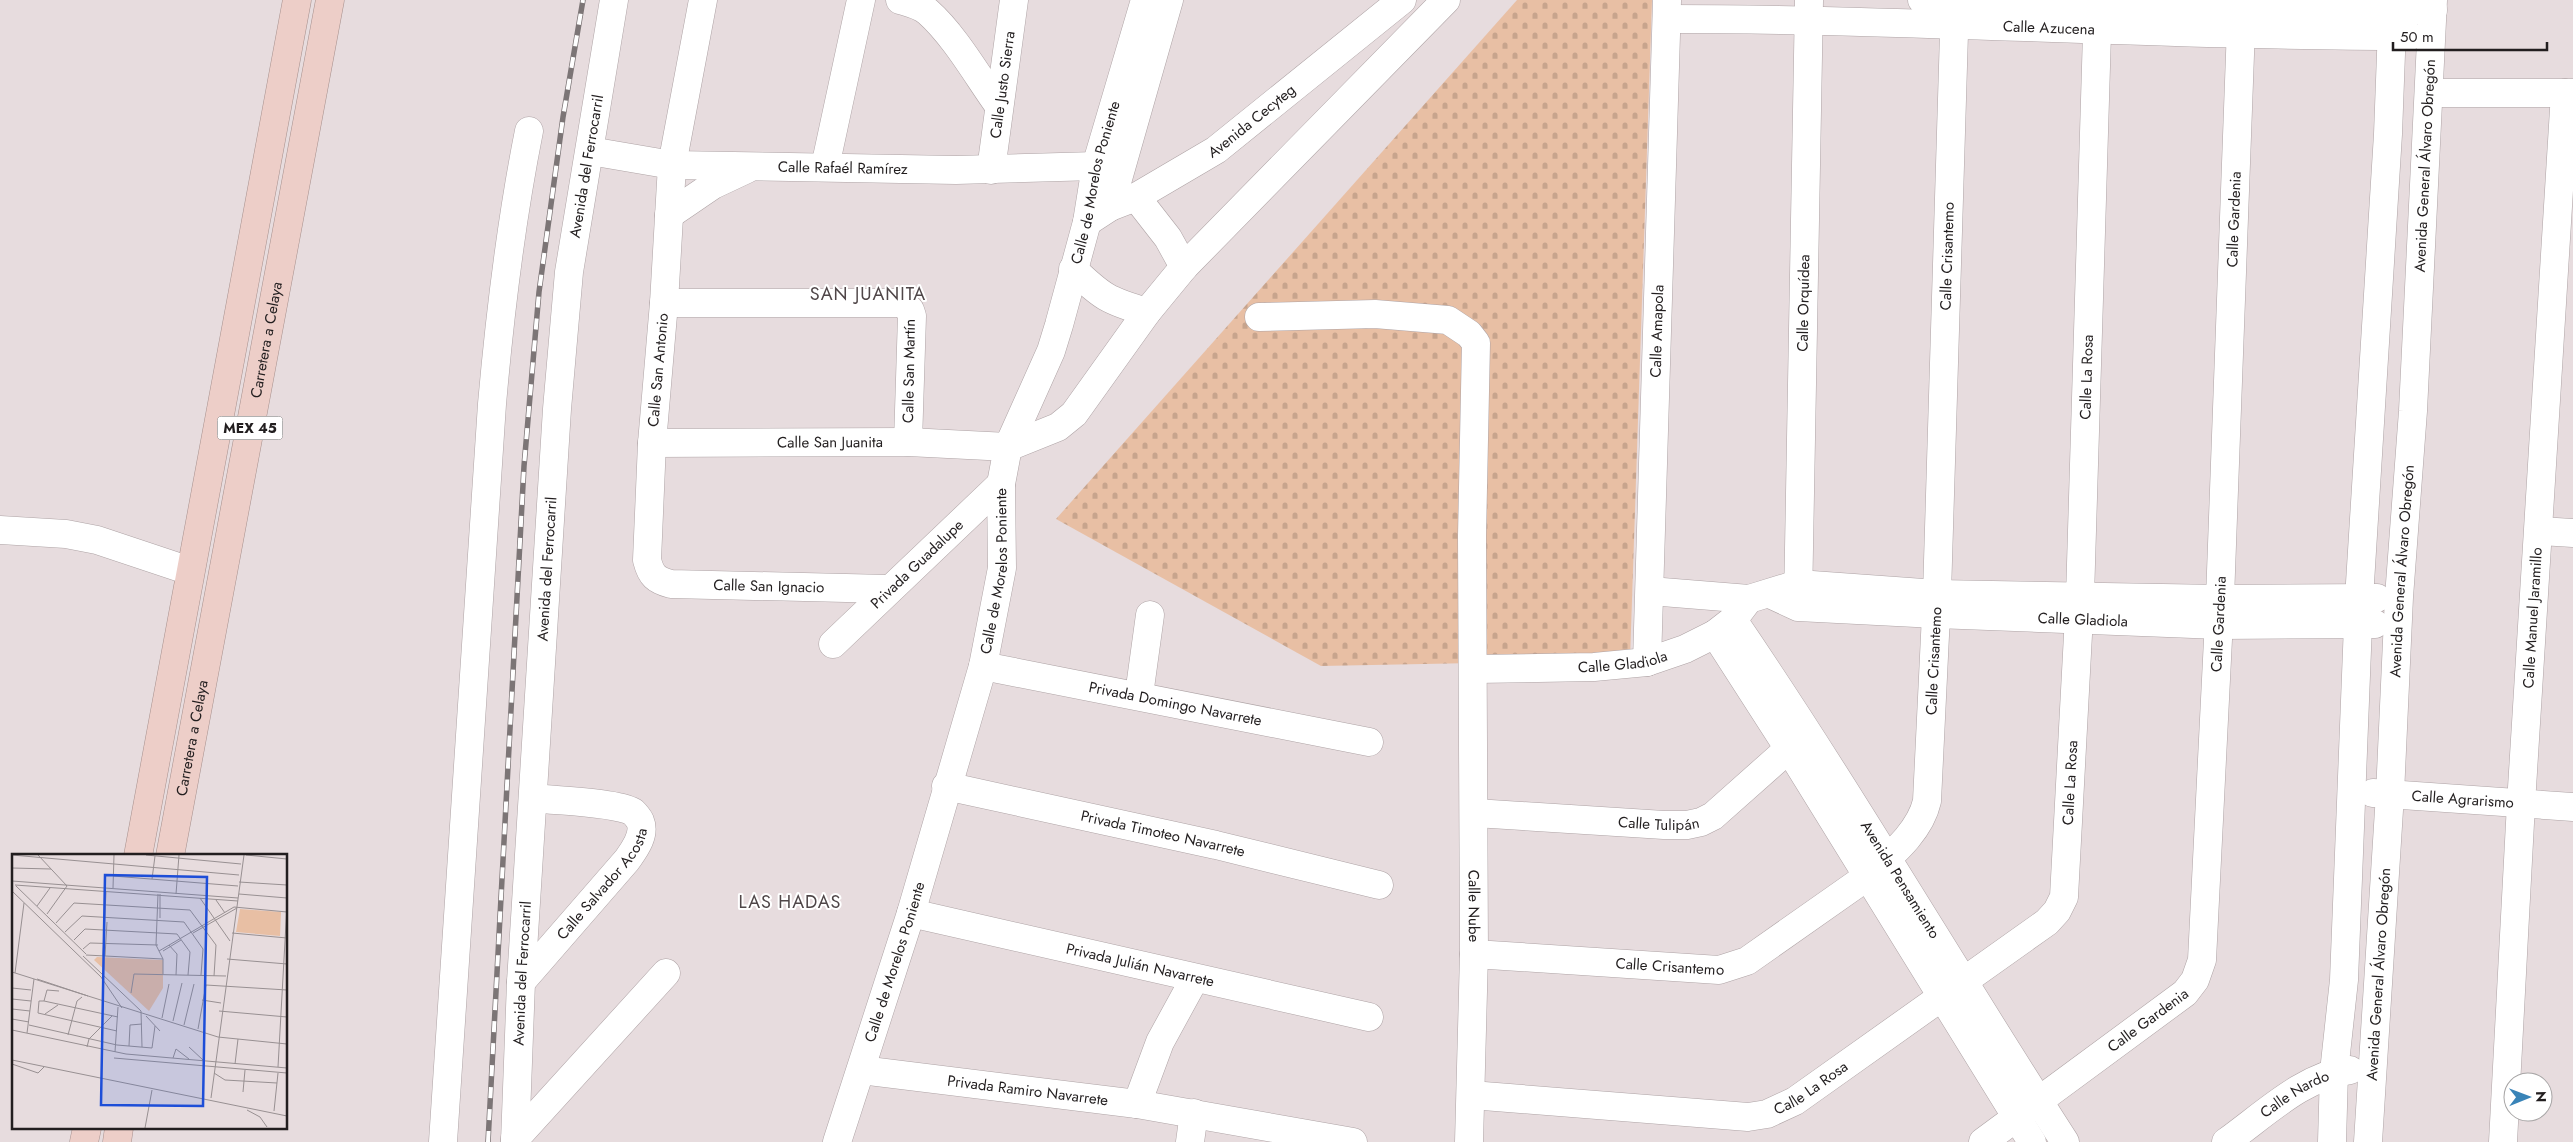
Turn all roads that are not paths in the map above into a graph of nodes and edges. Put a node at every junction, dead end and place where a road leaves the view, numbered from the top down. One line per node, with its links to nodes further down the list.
1 (296, 0): 46 (highway, MEX 45)
2 (330, 0): 74 (highway, Carretera a Celaya / MEX 45)
3 (614, 0): 24 (street, Avenida del Ferrocarril)
4 (703, 0): 25 (street, Calle San Antonio)
5 (861, 0): 28 (street)
6 (900, 0): 22 (street)
7 (1014, 0): 22 (street, Calle Justo Sierra)
8 (1145, 0): 27 (street, Calle de Morelos Poniente)
9 (1169, 0): 31 (street, Calle de Morelos Poniente)
10 (1402, 0): 30 (street, Avenida Cecyteg)
11 (1446, 0): 34 (street)
12 (1922, 0): 13 (street, Calle Azucena)
13 (1955, 9): 15 (street, Calle Azucena); 16 (street, Calle Azucena); 52 (street, Calle Crisantemo)
14 (1667, 10): 15 (street, Calle Azucena); 49 (street, Calle Amapola)
15 (1809, 10): 50 (street, Calle Orquídea)
16 (2098, 11): 17 (street, Calle Azucena); 53 (street, Calle La Rosa)
17 (2242, 15): 19 (street, Calle Azucena); 56 (street, Calle Gardenia)
18 (2433, 15): 19 (street, Calle Azucena); 20 (street, Avenida General Álvaro Obregón)
19 (2392, 16): 51 (street)
20 (2430, 93): 21 (street); 54 (street, Avenida General Álvaro Obregón)
21 (2569, 93): 44 (street, Calle Manuel Jaramillo)
22 (999, 106): 29 (street, Calle Justo Sierra)
23 (529, 131): 93 (street)
24 (590, 151): 25 (street, Calle Rafaél Ramírez); 69 (street, Avenida del Ferrocarril)
25 (672, 165): 26 (street, Calle Rafaél Ramírez); 32 (street, Calle San Antonio)
26 (752, 166): 28 (street, Calle Rafaél Ramírez); 32 (street)
27 (1096, 166): 29 (street, Calle Rafaél Ramírez); 33 (street, Calle de Morelos Poniente)
28 (825, 167): 29 (street, Calle Rafaél Ramírez)
29 (992, 170)
30 (1136, 197): 31 (street, Avenida Cecyteg); 34 (street)
31 (1110, 207): 33 (street, Avenida Cecyteg)
32 (669, 214): 36 (street, Calle San Antonio)
33 (1087, 222): 35 (street, Calle de Morelos Poniente)
34 (1184, 267): 37 (street)
35 (1074, 269): 37 (street); 41 (street, Calle de Morelos Poniente)
36 (664, 304): 39 (street, Calle San Martín); 40 (street, Calle San Antonio)
37 (1147, 312): 41 (street)
38 (1259, 317): 62 (street, Calle Nube)
39 (908, 442): 40 (street, Calle San Juanita); 41 (street, Calle San Juanita)
40 (652, 443): 47 (street, Calle San Antonio)
41 (1008, 448): 42 (street, Calle de Morelos Poniente)
42 (1001, 484): 48 (street, Privada Guadalupe); 61 (street, Calle de Morelos Poniente)
43 (0, 530): 46 (street)
44 (2540, 532): 45 (street); 70 (street, Calle Manuel Jaramillo)
45 (2573, 533)
46 (190, 571): 73 (highway, MEX 45)
47 (651, 574): 48 (street, Calle San Ignacio)
48 (888, 589): 59 (street, Privada Guadalupe)
49 (1650, 591): 55 (street, Calle Gladiola); 60 (street, Calle Amapola)
50 (1798, 595): 52 (street, Calle Gladiola); 55 (street, Calle Gladiola)
51 (2360, 599): 54 (street, Calle Gladiola); 56 (street, Calle Gladiola); 58 (street)
52 (1937, 604): 53 (street, Calle Gladiola); 75 (street, Calle Crisantemo)
53 (2079, 608): 56 (street, Calle Gladiola); 82 (street, Calle La Rosa)
54 (2399, 610): 58 (street, Calle Gladiola); 68 (street, Avenida General Álvaro Obregón)
55 (1742, 612): 60 (street, Calle Gladiola); 64 (street, Avenida Pensamiento)
56 (2219, 612): 58 (street, Calle Gladiola); 88 (street, Calle Gardenia)
57 (1150, 615): 63 (street)
58 (2358, 626): 67 (street)
59 (833, 644)
60 (1647, 662): 62 (street, Calle Gladiola)
61 (983, 666): 63 (street, Privada Domingo Navarrete); 66 (street, Calle de Morelos Poniente)
62 (1475, 668): 72 (street, Calle Nube)
63 (1139, 695): 65 (street, Privada Domingo Navarrete)
64 (1799, 740): 72 (street, Calle Tulipán); 75 (street, Avenida Pensamiento)
65 (1369, 742)
66 (946, 786): 76 (street, Privada Timoteo Navarrete); 77 (street, Calle de Morelos Poniente)
67 (2352, 793): 68 (street, Calle Agrarismo); 86 (street)
68 (2390, 794): 70 (street, Calle Agrarismo); 84 (street, Avenida General Álvaro Obregón)
69 (534, 798): 81 (street, Avenida del Ferrocarril); 81 (street, Calle Salvador Acosta)
70 (2521, 804): 71 (street, Calle Agrarismo); 104 (street, Calle Manuel Jaramillo)
71 (2573, 807)
72 (1474, 813): 78 (street, Calle Nube)
73 (138, 854)
74 (170, 854)
75 (1877, 868): 78 (street, Calle Crisantemo); 82 (street, Avenida Pensamiento)
76 (1379, 885)
77 (911, 913): 80 (street, Privada Julián Navarrete); 85 (street, Calle de Morelos Poniente)
78 (1474, 954): 87 (street, Calle Nube)
79 (666, 973): 92 (street)
80 (1195, 978): 83 (street, Privada Julián Navarrete); 89 (street)
81 (522, 982): 92 (street, Avenida del Ferrocarril)
82 (1952, 989): 87 (street, Calle La Rosa); 88 (street, Avenida Pensamiento); 91 (street, Avenida Pensamiento)
83 (1369, 1017)
84 (2372, 1068): 86 (street, Calle Nardo); 103 (street, Avenida General Álvaro Obregón)
85 (861, 1070): 89 (street, Privada Ramiro Navarrete); 94 (street, Calle de Morelos Poniente)
86 (2334, 1072): 101 (street, Calle Nardo); 102 (street)
87 (1471, 1095): 97 (street, Calle Nube)
88 (2039, 1102): 91 (street, Calle Gardenia); 100 (street, Avenida Pensamiento)
89 (1136, 1104): 90 (street, Privada Ramiro Navarrete)
90 (1194, 1113): 95 (street); 96 (street, Privada Ramiro Navarrete)
91 (2016, 1118): 98 (street, Calle Gardenia); 99 (street, Avenida Pensamiento)
92 (515, 1140)
93 (444, 1142)
94 (837, 1142)
95 (1190, 1142)
96 (1353, 1142)
97 (1469, 1142)
98 (1983, 1142)
99 (2032, 1142)
100 (2065, 1142)
101 (2226, 1142)
102 (2332, 1142)
103 (2368, 1142)
104 (2503, 1142)

